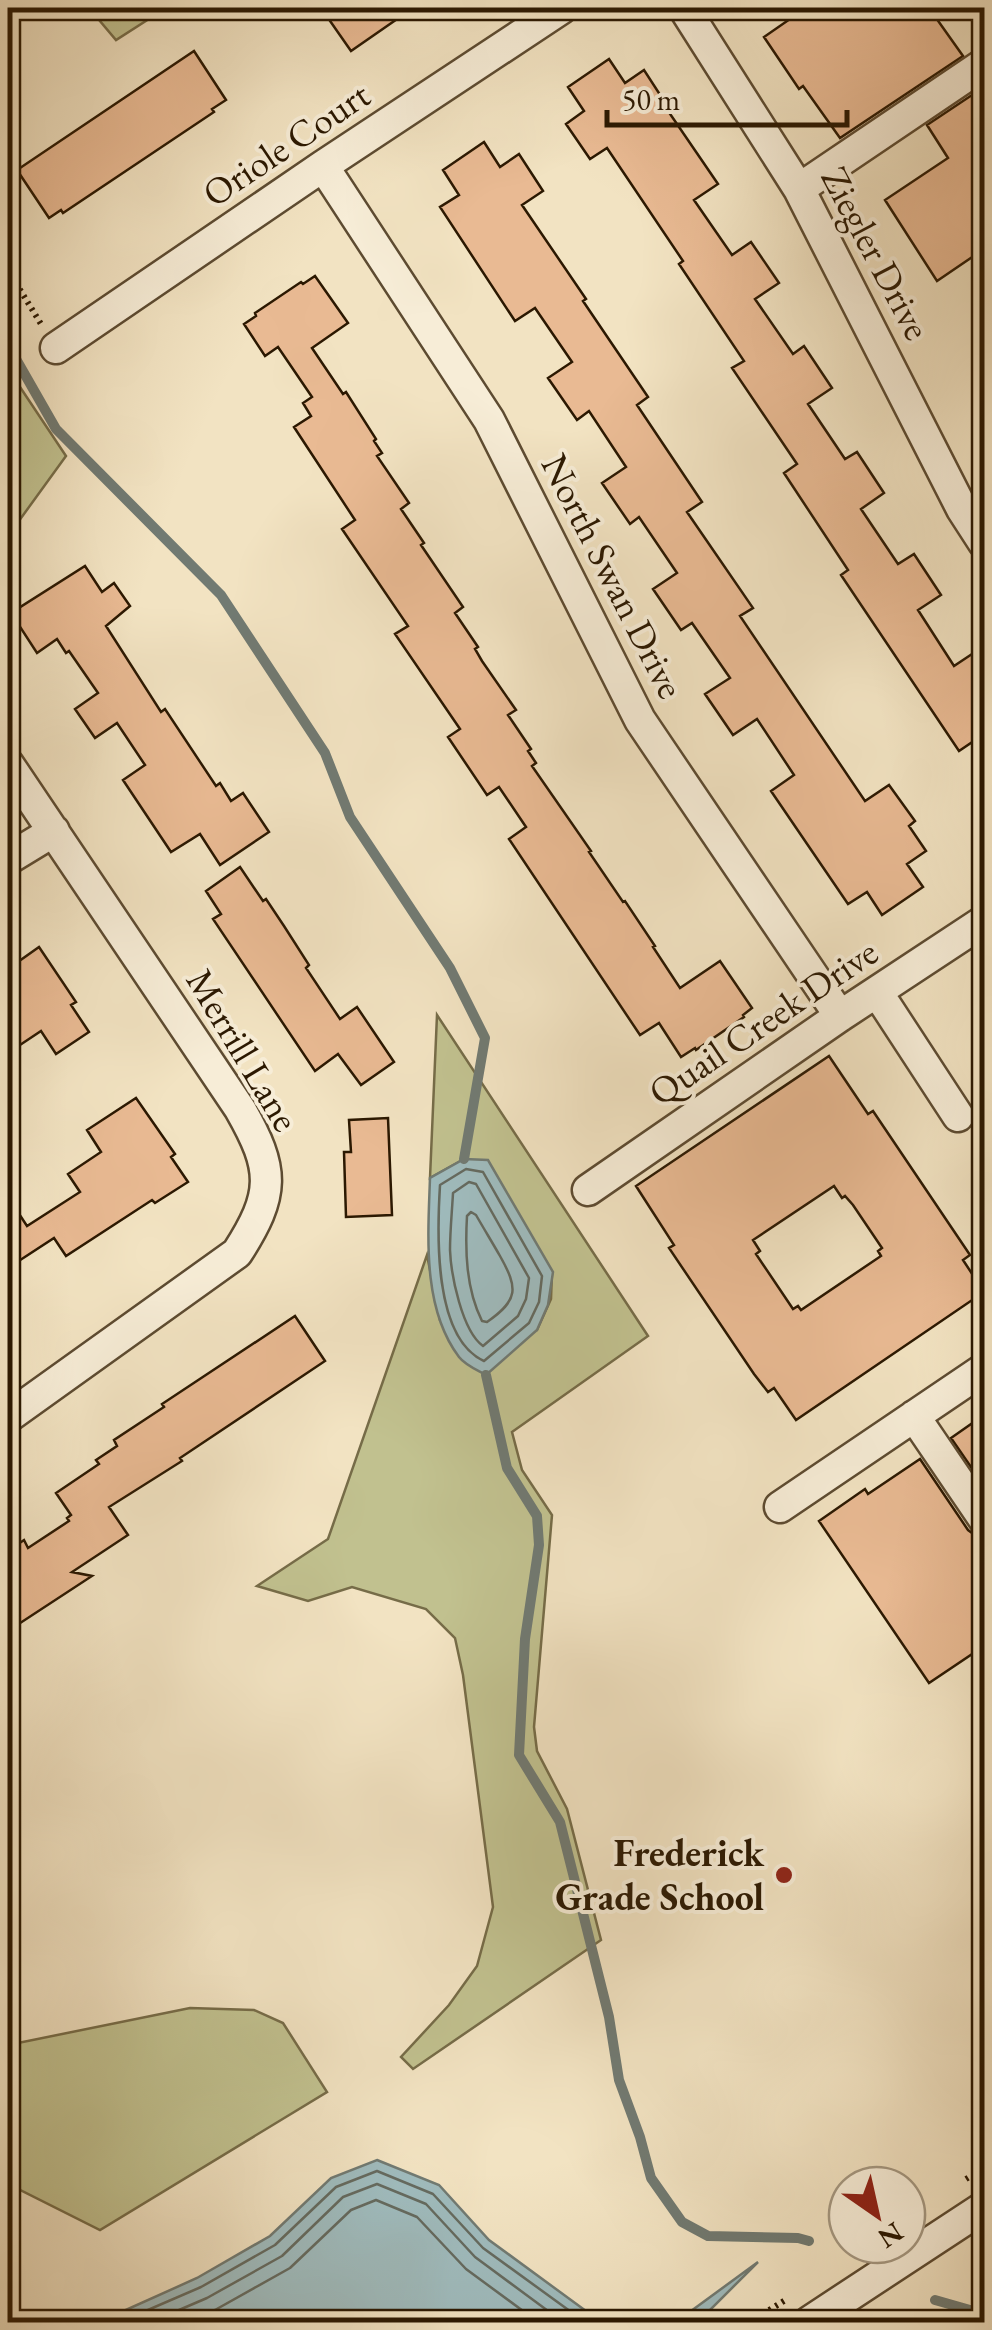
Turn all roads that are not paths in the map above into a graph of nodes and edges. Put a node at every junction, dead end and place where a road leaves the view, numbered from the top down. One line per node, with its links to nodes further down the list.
1 (562, 8): 4 (street, Oriole Court)
2 (684, 8): 5 (street, Ziegler Drive)
3 (984, 64): 5 (street)
4 (323, 166): 6 (street, Oriole Court); 14 (street, North Swan Drive)
5 (799, 189): 7 (street, Ziegler Drive)
6 (56, 348)
7 (973, 501): 8 (street, Ziegler Drive)
8 (984, 542)
9 (8, 764): 10 (street, Merrill Lane)
10 (54, 832): 11 (street); 19 (street, Merrill Lane)
11 (8, 858)
12 (984, 921): 13 (street, Quail Creek Drive)
13 (877, 992): 14 (street, Quail Creek Drive); 15 (street)
14 (840, 1016): 16 (street, Quail Creek Drive)
15 (958, 1116)
16 (588, 1190)
17 (984, 1368): 18 (street)
18 (914, 1416): 20 (street); 21 (street)
19 (8, 1417)
20 (780, 1508)
21 (984, 1519)
22 (984, 2206): 23 (street)
23 (809, 2322)

